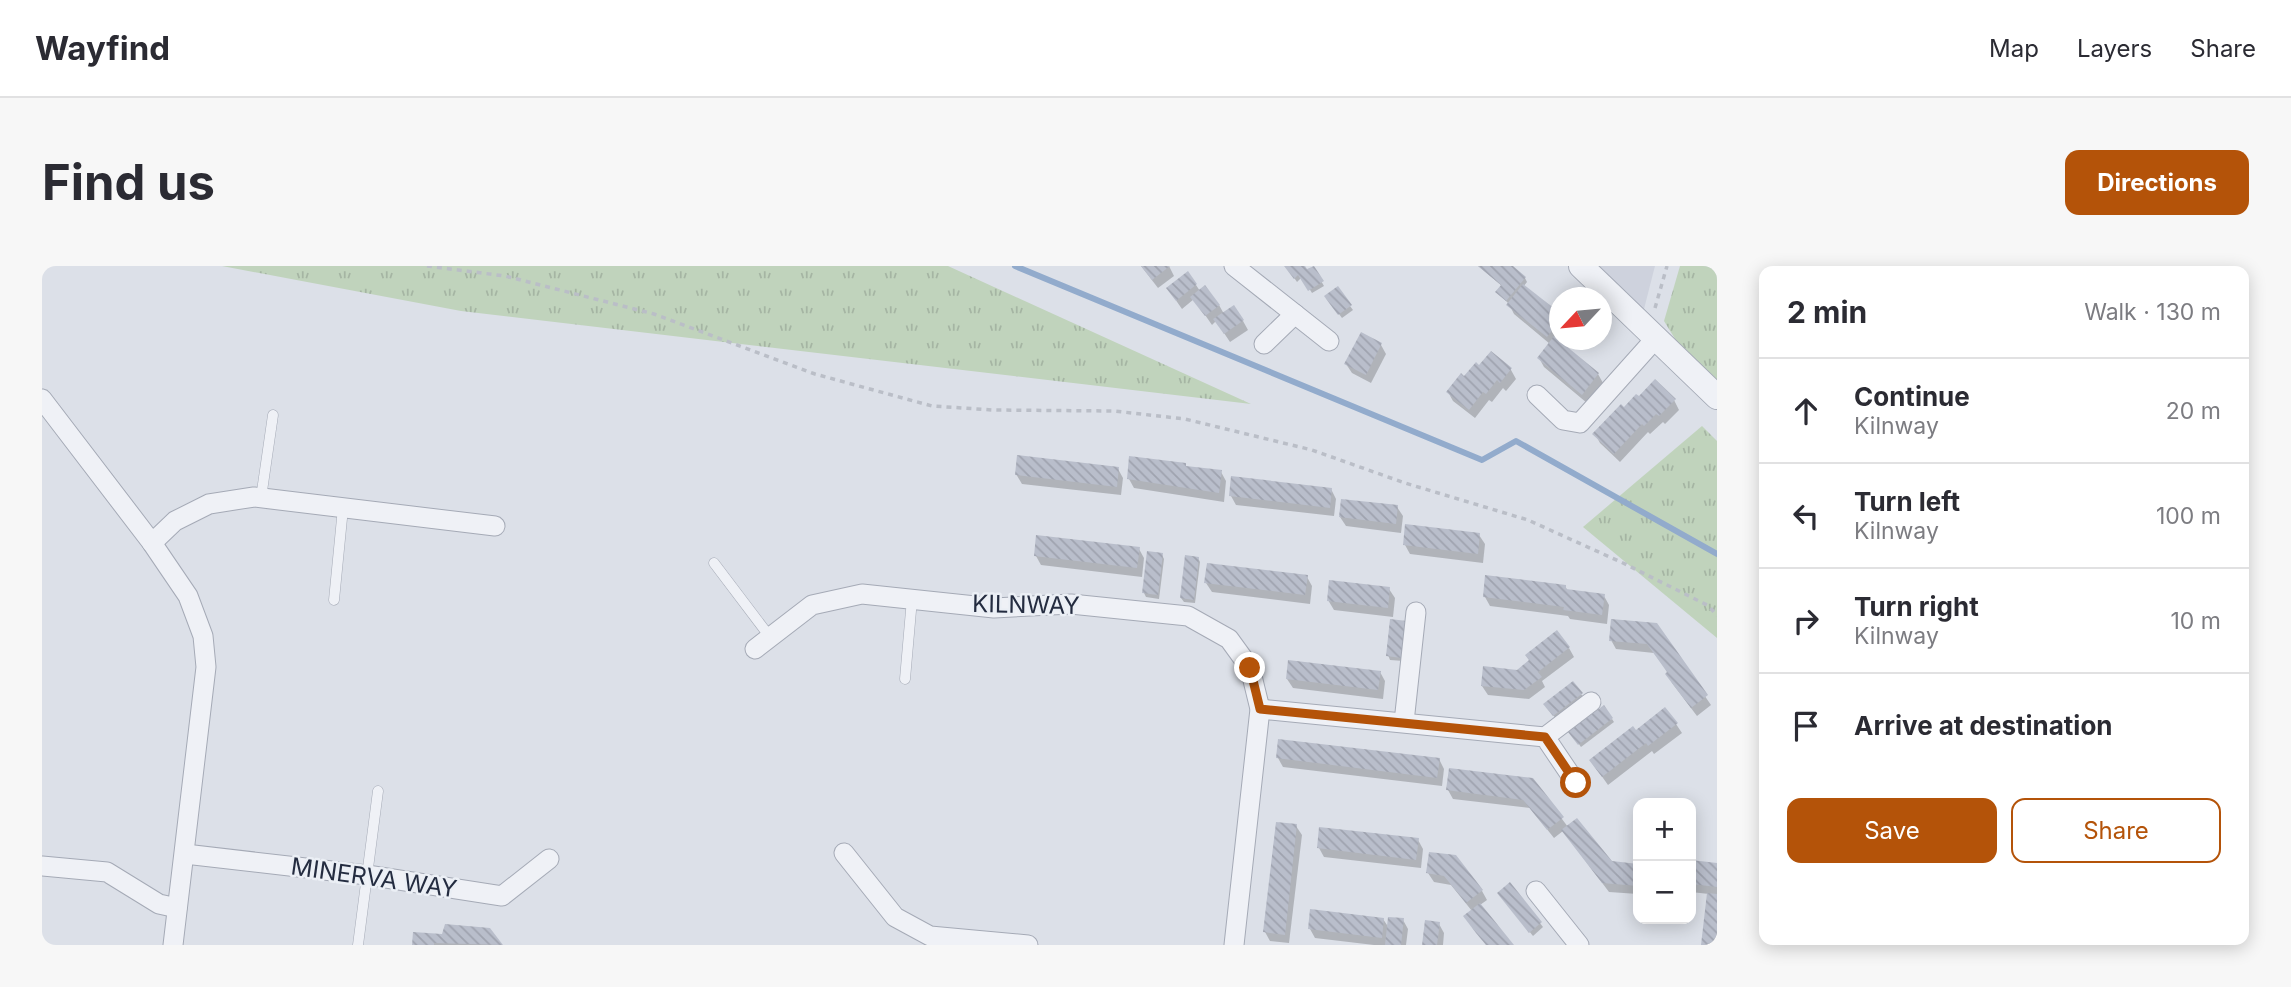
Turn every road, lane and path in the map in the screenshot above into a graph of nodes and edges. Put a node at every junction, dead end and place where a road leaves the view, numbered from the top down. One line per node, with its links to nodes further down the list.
1 (427, 266): 21 (path)
2 (1234, 266): 5 (street)
3 (1581, 266): 6 (street)
4 (1667, 266): 6 (path)
5 (1295, 314): 7 (street); 8 (street)
6 (1652, 334): 9 (street); 10 (street)
7 (1329, 341)
8 (1264, 344)
9 (1537, 395)
10 (1717, 397)
11 (42, 399): 16 (street)
12 (274, 415): 13 (lane)
13 (261, 498): 14 (street); 16 (street)
14 (343, 508): 15 (street); 19 (lane)
15 (495, 526)
16 (152, 543): 31 (street)
17 (714, 563): 22 (lane)
18 (912, 599): 22 (street, KILNWAY); 23 (lane); 25 (street, KILNWAY)
19 (334, 600)
20 (1416, 612): 26 (street)
21 (1717, 616)
22 (762, 643)
23 (905, 679)
24 (1591, 702): 27 (street)
25 (1260, 709): 26 (street); 40 (street, KILNWAY)
26 (1404, 722): 27 (street)
27 (1545, 737): 28 (street)
28 (1576, 783)
29 (379, 791): 34 (lane)
30 (844, 853): 39 (street)
31 (185, 854): 34 (street, MINERVA WAY); 36 (street)
32 (549, 859): 34 (street, MINERVA WAY)
33 (42, 866): 36 (street)
34 (367, 875): 38 (lane)
35 (1536, 891): 41 (street)
36 (177, 908): 37 (street)
37 (173, 945)
38 (358, 945)
39 (1028, 945)
40 (1234, 945)
41 (1579, 945)

